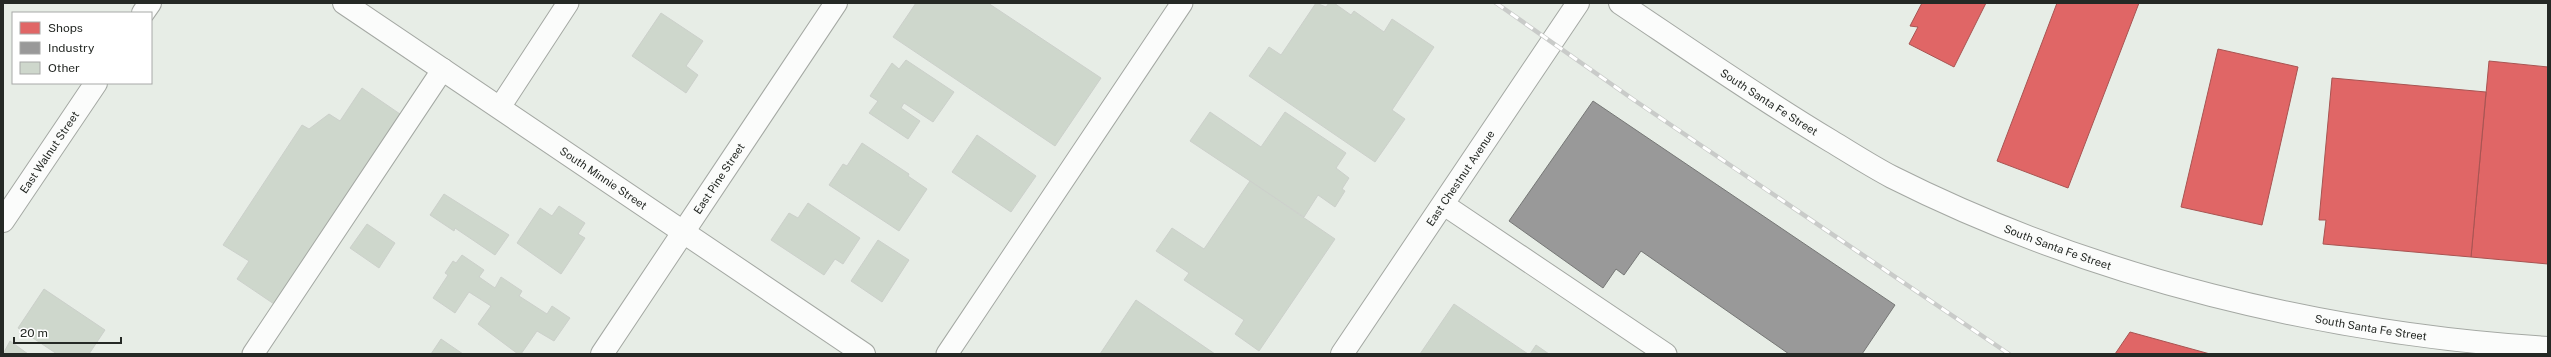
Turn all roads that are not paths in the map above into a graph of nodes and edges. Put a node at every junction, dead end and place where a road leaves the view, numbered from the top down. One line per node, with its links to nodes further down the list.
1 (150, 3): 8 (street)
2 (344, 3): 9 (street, South Minnie Street)
3 (568, 3): 11 (lane)
4 (836, 3): 14 (street, East Pine Street)
5 (1182, 3): 19 (lane)
6 (1578, 3): 12 (street, East Chestnut Avenue)
7 (1620, 3): 15 (street, South Santa Fe Street)
8 (144, 12)
9 (443, 69): 11 (street, South Minnie Street); 16 (lane)
10 (95, 84): 13 (street, East Walnut Street)
11 (500, 107): 14 (street, South Minnie Street)
12 (1443, 204): 20 (street, East Chestnut Avenue); 21 (lane)
13 (3, 221)
14 (684, 231): 17 (street, East Pine Street); 18 (street, South Minnie Street)
15 (2548, 348)
16 (253, 354)
17 (602, 354)
18 (864, 354)
19 (947, 354)
20 (1342, 354)
21 (1666, 354)

